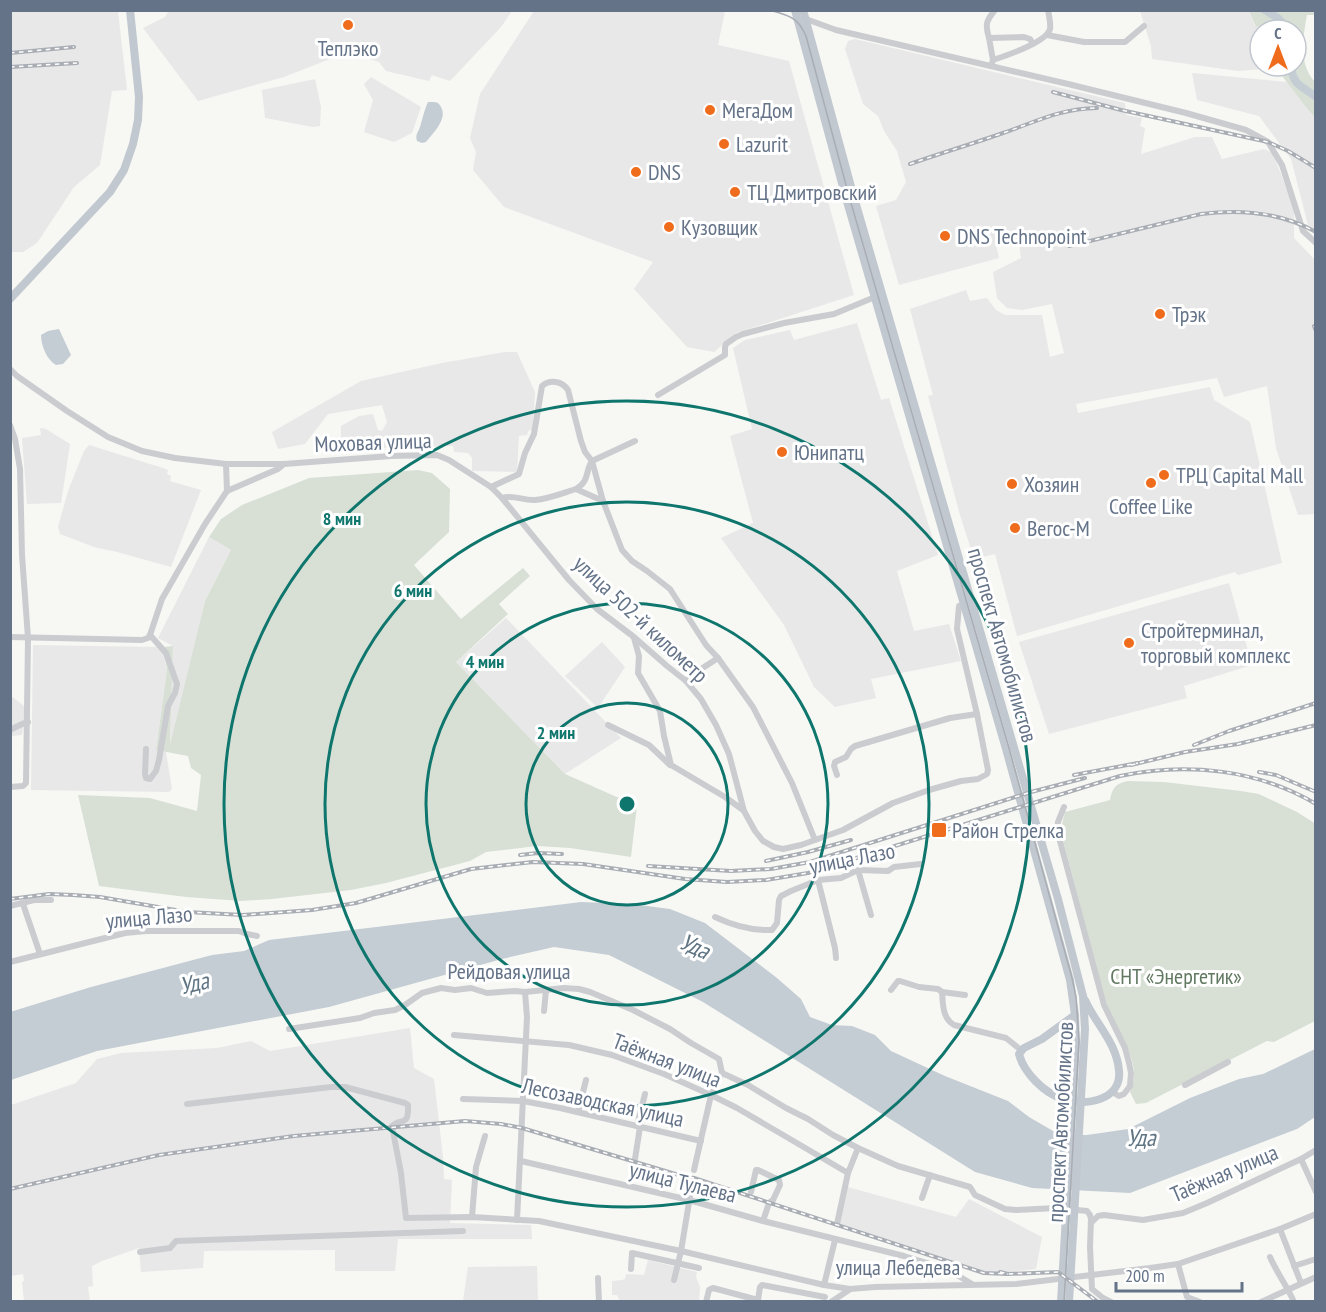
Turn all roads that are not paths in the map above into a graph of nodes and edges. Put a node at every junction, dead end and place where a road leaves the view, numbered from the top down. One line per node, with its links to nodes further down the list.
1 (130, 10): 13 (main road)
2 (995, 10): 8 (street)
3 (1048, 10): 7 (street)
4 (797, 11): 5 (main road); 12 (main road, проспект Автомобилистов)
5 (806, 19): 10 (street); 37 (main road, проспект Автомобилистов)
6 (1144, 26): 7 (street)
7 (1047, 34): 9 (street)
8 (989, 38): 9 (street); 10 (street)
9 (1033, 44): 10 (street)
10 (992, 63): 11 (street)
11 (1316, 243)
12 (875, 297): 15 (street); 26 (main road, проспект Автомобилистов)
13 (10, 299)
14 (10, 369): 19 (street, Моховая улица)
15 (658, 394)
16 (10, 425): 30 (street)
17 (634, 441): 18 (street)
18 (592, 461): 21 (street, улица 502-й километр); 22 (street); 25 (street, улица 502-й километр)
19 (226, 464): 20 (street, Моховая улица); 23 (street)
20 (284, 464): 21 (street, Моховая улица); 23 (street)
21 (491, 487): 24 (street, улица 502-й километр)
22 (576, 489): 24 (street); 25 (street)
23 (227, 492): 28 (street)
24 (502, 498): 29 (street, улица 502-й километр)
25 (603, 501): 31 (street, улица 502-й километр)
26 (963, 605): 33 (street, улица 502-й километр); 37 (main road, проспект Автомобилистов)
27 (10, 637): 30 (street)
28 (149, 637): 30 (street); 38 (street)
29 (634, 637): 32 (street, улица 502-й километр); 39 (street)
30 (28, 638): 34 (street)
31 (718, 658): 32 (street); 44 (street, улица 502-й километр)
32 (686, 681): 43 (street, улица 502-й километр)
33 (977, 714): 40 (street); 44 (street, улица 502-й километр)
34 (28, 722): 36 (street); 41 (street)
35 (608, 725): 39 (street)
36 (10, 729)
37 (1010, 748): 62 (main road, проспект Автомобилистов); 64 (main road, проспект Автомобилистов)
38 (146, 749)
39 (670, 765): 43 (street)
40 (837, 775)
41 (10, 788)
42 (1064, 807): 76 (street)
43 (744, 811): 44 (street, улица 502-й километр)
44 (815, 840)
45 (921, 864): 46 (street, улица Лазо)
46 (858, 870): 47 (street, улица Лазо); 51 (street)
47 (818, 880): 52 (street, улица Лазо); 55 (street)
48 (51, 900): 49 (street)
49 (23, 903): 50 (street); 54 (street)
50 (10, 906)
51 (871, 915)
52 (714, 916)
53 (257, 936): 54 (street, улица Лазо)
54 (40, 954): 56 (street, улица Лазо)
55 (836, 958)
56 (10, 962)
57 (546, 990): 59 (street, Рейдовая улица); 63 (street); 72 (street, Рейдовая улица)
58 (891, 990): 60 (street)
59 (525, 992): 66 (street, Рейдовая улица); 69 (street)
60 (942, 992): 61 (street); 70 (street)
61 (965, 995)
62 (1083, 996): 65 (main road); 67 (main road, проспект Автомобилистов)
63 (544, 1011)
64 (1075, 1015): 70 (main road); 74 (main road, проспект Автомобилистов)
65 (1098, 1021): 67 (main road); 76 (main road)
66 (289, 1029)
67 (1085, 1029): 74 (main road, проспект Автомобилистов)
68 (454, 1035): 69 (street, Таёжная улица)
69 (525, 1040): 78 (street, Таёжная улица); 80 (street)
70 (1021, 1050): 76 (main road)
71 (1228, 1062): 75 (street)
72 (722, 1073): 78 (street); 86 (street, Рейдовая улица)
73 (586, 1080): 82 (street)
74 (1078, 1084): 131 (main road, проспект Автомобилистов); 132 (main road, проспект Автомобилистов)
75 (1185, 1085)
76 (1112, 1092)
77 (645, 1094): 83 (street)
78 (711, 1095): 85 (street); 92 (street, Таёжная улица)
79 (463, 1099): 80 (street, Лесозаводская улица)
80 (523, 1101): 82 (street, Лесозаводская улица); 90 (street)
81 (187, 1104): 100 (street, улица Лебедева)
82 (578, 1112): 83 (street, Лесозаводская улица)
83 (639, 1126): 85 (street, Лесозаводская улица); 88 (street)
84 (485, 1136): 100 (street)
85 (701, 1141): 91 (street)
86 (858, 1148): 92 (street); 93 (street, Рейдовая улица)
87 (1316, 1150): 89 (street, Таёжная улица)
88 (634, 1159)
89 (1302, 1159): 96 (street, Таёжная улица); 103 (street, Таёжная улица)
90 (521, 1161): 98 (street, улица Тулаева); 101 (street)
91 (694, 1170)
92 (848, 1173): 104 (street)
93 (930, 1175): 97 (street); 103 (street, Рейдовая улица)
94 (692, 1184): 98 (street)
95 (751, 1192): 102 (street)
96 (1316, 1192)
97 (922, 1198)
98 (689, 1200): 102 (street, улица Тулаева); 108 (street)
99 (1316, 1214): 105 (street, улица Лебедева)
100 (472, 1217): 101 (street, улица Лебедева)
101 (517, 1220): 108 (street, улица Лебедева)
102 (763, 1221): 107 (street, улица Тулаева)
103 (1091, 1223): 117 (street)
104 (837, 1224)
105 (1280, 1228): 113 (street, улица Лебедева); 114 (street)
106 (462, 1231): 109 (street)
107 (835, 1240): 122 (street, улица Тулаева); 123 (street)
108 (681, 1251): 112 (street); 123 (street, улица Лебедева)
109 (140, 1252)
110 (1270, 1257): 125 (street)
111 (1316, 1259): 114 (street)
112 (678, 1264): 115 (street); 116 (street); 120 (street)
113 (1178, 1264): 117 (street, улица Лебедева); 134 (street)
114 (1294, 1266): 121 (street)
115 (699, 1268)
116 (632, 1269)
117 (1091, 1275): 122 (street, улица Лебедева); 133 (street)
118 (1316, 1277): 121 (street)
119 (598, 1278): 128 (street)
120 (674, 1280)
121 (1301, 1283): 125 (street)
122 (972, 1284): 124 (street, улица Лебедева)
123 (823, 1285): 124 (street, улица Лебедева); 126 (street)
124 (849, 1289): 130 (street)
125 (1288, 1289): 135 (street); 136 (street)
126 (825, 1299): 127 (street)
127 (758, 1301): 129 (street)
128 (599, 1302)
129 (706, 1302)
130 (831, 1302)
131 (1061, 1302)
132 (1069, 1302)
133 (1111, 1302)
134 (1200, 1302)
135 (1261, 1302)
136 (1294, 1302)

